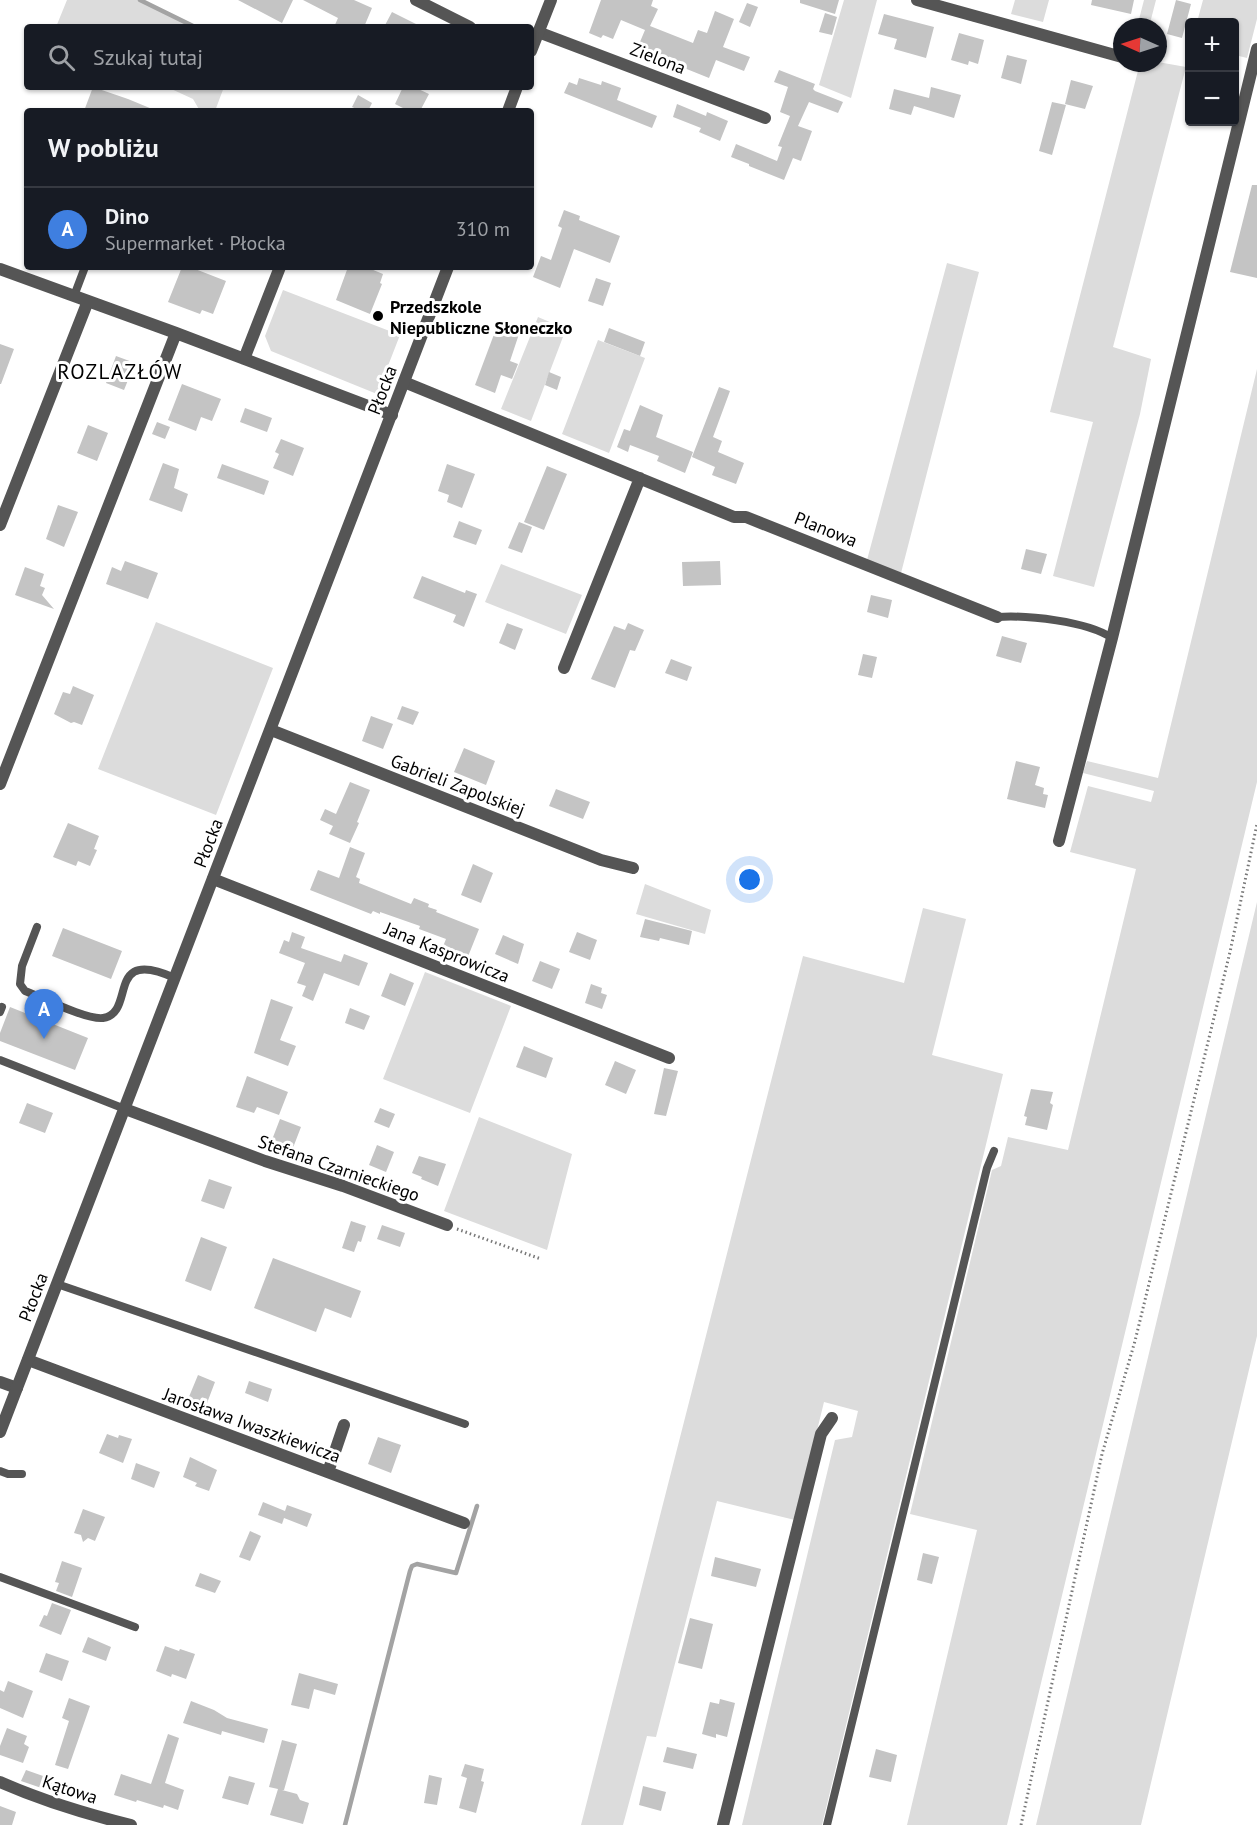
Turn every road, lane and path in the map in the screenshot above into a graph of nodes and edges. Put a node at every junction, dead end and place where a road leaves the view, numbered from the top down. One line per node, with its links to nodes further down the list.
1 (416, 0): 4 (street)
2 (551, 0): 5 (street)
3 (917, 0): 8 (street)
4 (464, 24)
5 (538, 32): 6 (street); 11 (street, Zielona)
6 (534, 43)
7 (1257, 49): 25 (street)
8 (1113, 54)
9 (516, 90): 10 (street)
10 (509, 108)
11 (765, 118)
12 (0, 269): 16 (street)
13 (84, 270): 16 (lane)
14 (279, 270): 19 (street)
15 (447, 270): 20 (street, Płocka)
16 (74, 296): 17 (street)
17 (88, 302): 18 (street); 23 (street)
18 (176, 333): 19 (street); 28 (street)
19 (244, 359): 21 (street)
20 (404, 382): 21 (street, Płocka); 22 (street, Planowa)
21 (392, 415): 27 (street, Płocka)
22 (640, 478): 24 (street, Planowa); 26 (street)
23 (0, 525)
24 (997, 617): 25 (lane)
25 (1112, 638): 30 (street)
26 (564, 668)
27 (271, 730): 31 (street, Gabrieli Zapolskiej); 32 (street, Płocka)
28 (0, 784)
29 (1257, 824): 59 (path)
30 (1059, 841)
31 (633, 868)
32 (213, 879): 34 (street, Płocka); 35 (street, Jana Kasprowicza)
33 (37, 927): 34 (lane)
34 (175, 978): 37 (street, Płocka)
35 (669, 1058)
36 (0, 1060): 37 (lane)
37 (125, 1108): 39 (street, Stefana Czarnieckiego); 41 (street, Płocka)
38 (994, 1151): 58 (lane)
39 (447, 1225): 40 (path)
40 (541, 1259)
41 (57, 1284): 42 (street, Płocka); 46 (lane)
42 (28, 1360): 44 (street, Płocka); 50 (street, Jarosława Iwaszkiewicza)
43 (0, 1382): 44 (street)
44 (17, 1388): 48 (street, Płocka)
45 (832, 1418): 57 (street)
46 (465, 1424)
47 (344, 1425): 50 (street)
48 (0, 1432)
49 (0, 1471): 51 (lane)
50 (328, 1472): 52 (street, Jarosława Iwaszkiewicza)
51 (22, 1474)
52 (464, 1523)
53 (0, 1577): 54 (lane)
54 (135, 1627)
55 (0, 1782): 56 (street, Kątowa)
56 (131, 1825)
57 (723, 1825)
58 (827, 1825)
59 (1021, 1825)

